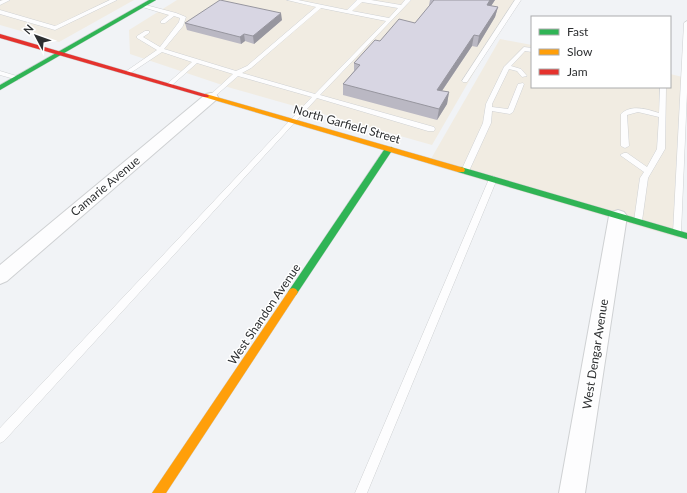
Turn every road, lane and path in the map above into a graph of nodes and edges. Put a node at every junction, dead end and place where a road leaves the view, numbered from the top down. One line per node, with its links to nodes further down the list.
1 (7, 0): 8 (lane)
2 (114, 0): 11 (lane)
3 (290, 0): 9 (lane)
4 (361, 0): 10 (lane); 12 (lane)
5 (408, 0): 10 (lane)
6 (518, 0): 29 (lane)
7 (146, 2): 13 (lane); 21 (main road)
8 (0, 3)
9 (320, 6): 12 (lane); 26 (lane)
10 (402, 7): 14 (lane)
11 (0, 12)
12 (348, 12): 14 (lane)
13 (174, 14): 15 (lane); 19 (lane)
14 (390, 20): 34 (lane)
15 (163, 22)
16 (687, 23): 47 (lane)
17 (147, 32): 19 (lane)
18 (0, 36): 21 (main road, North Garfield Street)
19 (161, 50): 22 (lane); 25 (lane)
20 (531, 50): 23 (lane)
21 (60, 54): 25 (main road, North Garfield Street); 28 (main road)
22 (196, 61): 26 (lane); 31 (lane)
23 (507, 67): 27 (lane); 36 (lane)
24 (0, 73): 28 (lane)
25 (127, 73): 31 (main road, North Garfield Street)
26 (237, 73): 34 (lane); 35 (lane)
27 (524, 76)
28 (18, 78): 32 (main road)
29 (465, 81)
30 (521, 84): 36 (lane)
31 (169, 85): 35 (main road, North Garfield Street)
32 (0, 88)
33 (662, 88): 37 (lane)
34 (316, 96): 38 (lane); 39 (lane)
35 (211, 97): 38 (main road, North Garfield Street); 49 (street, Camarie Avenue)
36 (488, 108): 43 (lane)
37 (662, 116): 40 (lane); 44 (lane)
38 (294, 121): 41 (main road, North Garfield Street); 50 (lane)
39 (431, 129)
40 (625, 146)
41 (389, 149): 43 (main road, North Garfield Street); 51 (main road, West Shandon Avenue)
42 (624, 155): 44 (lane)
43 (465, 171): 45 (main road, North Garfield Street)
44 (648, 171): 46 (lane)
45 (493, 179): 46 (main road, North Garfield Street); 52 (lane)
46 (628, 219): 47 (main road, North Garfield Street); 53 (street, West Dengar Avenue)
47 (677, 233): 48 (main road, North Garfield Street)
48 (687, 236)
49 (0, 276)
50 (0, 437)
51 (158, 493)
52 (361, 493)
53 (572, 493)

